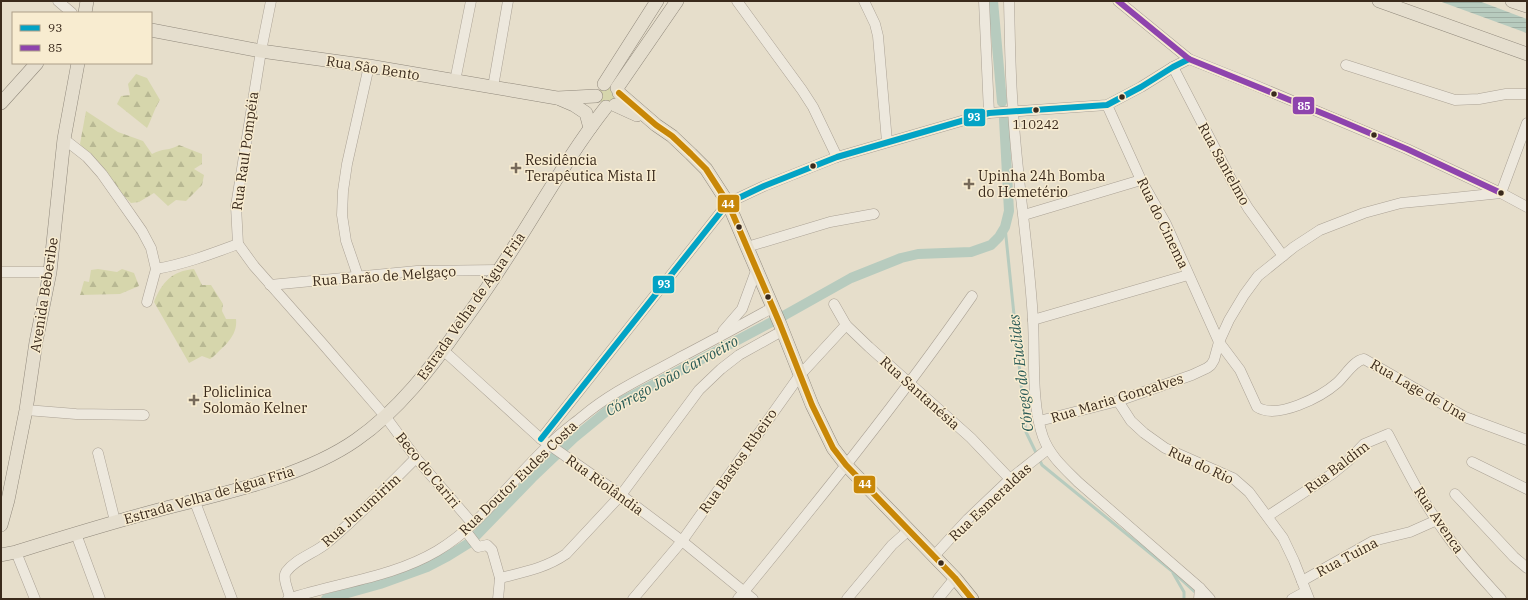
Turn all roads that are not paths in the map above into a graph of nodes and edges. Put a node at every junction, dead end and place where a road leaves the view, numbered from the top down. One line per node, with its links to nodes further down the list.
1 (58, 1): 16 (street)
2 (87, 1): 17 (main road)
3 (271, 1): 19 (street, Rua Raul Pompéia)
4 (470, 1): 27 (street)
5 (508, 1): 28 (street)
6 (657, 1): 30 (main road, Estrada Velha de Água Fria)
7 (677, 1): 30 (main road, Estrada Velha de Água Fria)
8 (737, 1): 40 (street)
9 (864, 1): 39 (street)
10 (984, 1): 35 (street)
11 (1009, 1): 34 (street)
12 (1118, 1): 21 (street)
13 (1379, 1): 20 (main road)
14 (1512, 1): 15 (main road)
15 (1527, 6)
16 (71, 12)
17 (85, 12)
18 (152, 30): 19 (main road, Rua São Bento)
19 (261, 51): 25 (main road, Rua São Bento); 47 (street, Rua Raul Pompéia)
20 (1527, 54)
21 (1189, 59): 26 (street); 42 (street)
22 (36, 64): 32 (main road)
23 (78, 64): 38 (main road, Avenida Beberibe)
24 (1346, 65): 29 (street)
25 (369, 66): 27 (main road, Rua São Bento); 56 (street)
26 (1173, 67): 33 (street); 49 (street, Rua Santelmo)
27 (455, 81): 28 (main road, Rua São Bento)
28 (493, 87): 31 (main road, Rua São Bento)
29 (1527, 94)
30 (612, 96): 31 (main road, Rua São Bento); 37 (main road, Estrada Velha de Água Fria); 43 (main road)
31 (557, 98): 37 (main road)
32 (1, 103)
33 (1107, 105): 34 (street); 41 (street, Rua do Cinema)
34 (1013, 110): 35 (street); 46 (street)
35 (989, 113): 39 (street)
36 (1527, 123): 42 (street)
37 (590, 128): 51 (main road, Estrada Velha de Água Fria)
38 (64, 139): 50 (street); 54 (main road, Avenida Beberibe)
39 (887, 142): 40 (street)
40 (837, 157): 43 (street)
41 (1141, 180): 46 (street); 55 (street, Rua do Cinema)
42 (1501, 192): 44 (street); 49 (street, Rua Maria Gonçalves)
43 (728, 203): 48 (main road); 76 (street)
44 (1527, 207)
45 (874, 214): 48 (street)
46 (1024, 215): 62 (street)
47 (238, 244): 50 (street); 57 (street)
48 (747, 247): 52 (main road)
49 (1283, 256): 65 (street, Rua Maria Gonçalves)
50 (156, 269): 59 (street)
51 (499, 270): 56 (street, Rua Barão de Melgaço); 66 (main road, Estrada Velha de Água Fria)
52 (756, 271): 61 (main road); 64 (street)
53 (1, 272): 54 (street)
54 (50, 272): 70 (main road, Avenida Beberibe)
55 (1188, 275): 62 (street); 65 (street, Rua do Cinema)
56 (358, 276): 57 (street, Rua Barão de Melgaço)
57 (270, 285): 72 (street)
58 (972, 296): 68 (street)
59 (147, 302)
60 (834, 304): 63 (street, Rua Santanésia)
61 (777, 320): 64 (street, Rua Doutor Eudes Costa); 67 (main road); 85 (street)
62 (1033, 320): 73 (street)
63 (846, 325): 67 (street, Rua Bastos Ribeiro); 68 (street, Rua Santanésia)
64 (714, 339): 76 (street, Rua Doutor Eudes Costa)
65 (1219, 342): 69 (street, Rua Maria Gonçalves); 75 (street, Rua Lage de Una)
66 (443, 350): 72 (main road, Estrada Velha de Água Fria); 76 (street, Rua Riolândia)
67 (800, 375): 81 (main road); 94 (street, Rua Bastos Ribeiro)
68 (910, 383): 81 (street); 82 (street, Rua Santanésia)
69 (1118, 401): 73 (street, Rua Maria Gonçalves); 87 (street, Rua do Rio)
70 (26, 410): 71 (street); 90 (main road, Avenida Beberibe)
71 (144, 415)
72 (385, 416): 79 (street, Beco do Cariri); 86 (main road, Estrada Velha de Água Fria)
73 (1039, 421): 77 (street)
74 (1388, 434): 87 (street, Rua Baldim); 88 (street, Rua Avenca)
75 (1526, 438)
76 (545, 442): 85 (street, Rua Riolândia); 91 (street, Rua Doutor Eudes Costa)
77 (1046, 452): 82 (street, Rua Esmeraldas); 102 (street)
78 (98, 453): 89 (street)
79 (416, 458): 91 (street, Beco do Cariri); 109 (street, Rua Jurumirim)
80 (1472, 462): 83 (street)
81 (846, 464): 92 (main road); 103 (street)
82 (1010, 479): 97 (street, Rua Esmeraldas)
83 (1527, 490)
84 (1455, 494): 98 (street)
85 (621, 495): 94 (street, Rua Riolândia); 99 (street)
86 (195, 502): 89 (main road, Estrada Velha de Água Fria); 108 (street)
87 (1268, 516): 101 (street, Rua do Rio)
88 (1437, 520): 101 (street, Rua Tuina); 118 (street, Rua Avenca)
89 (115, 522): 93 (main road, Estrada Velha de Água Fria)
90 (1, 525)
91 (469, 530): 99 (street, Beco do Cariri); 105 (street, Rua Doutor Eudes Costa)
92 (909, 530): 97 (main road); 113 (street)
93 (76, 534): 95 (main road, Estrada Velha de Água Fria); 107 (street)
94 (682, 541): 103 (street, Rua Riolândia); 111 (street, Rua Bastos Ribeiro)
95 (16, 552): 96 (main road, Estrada Velha de Água Fria); 106 (street)
96 (1, 555)
97 (934, 556): 100 (main road)
98 (1526, 565)
99 (500, 578): 110 (street)
100 (955, 578): 114 (street); 115 (main road)
101 (1302, 581): 104 (street, Rua do Rio)
102 (1199, 594): 116 (street)
103 (741, 595): 112 (street, Rua Riolândia)
104 (1307, 595): 117 (street)
105 (309, 597): 109 (street, Rua Doutor Eudes Costa)
106 (35, 599)
107 (100, 599)
108 (232, 599)
109 (289, 599)
110 (498, 599)
111 (632, 599)
112 (753, 599)
113 (847, 599)
114 (938, 599)
115 (972, 599)
116 (1210, 599)
117 (1292, 599)
118 (1501, 599)

